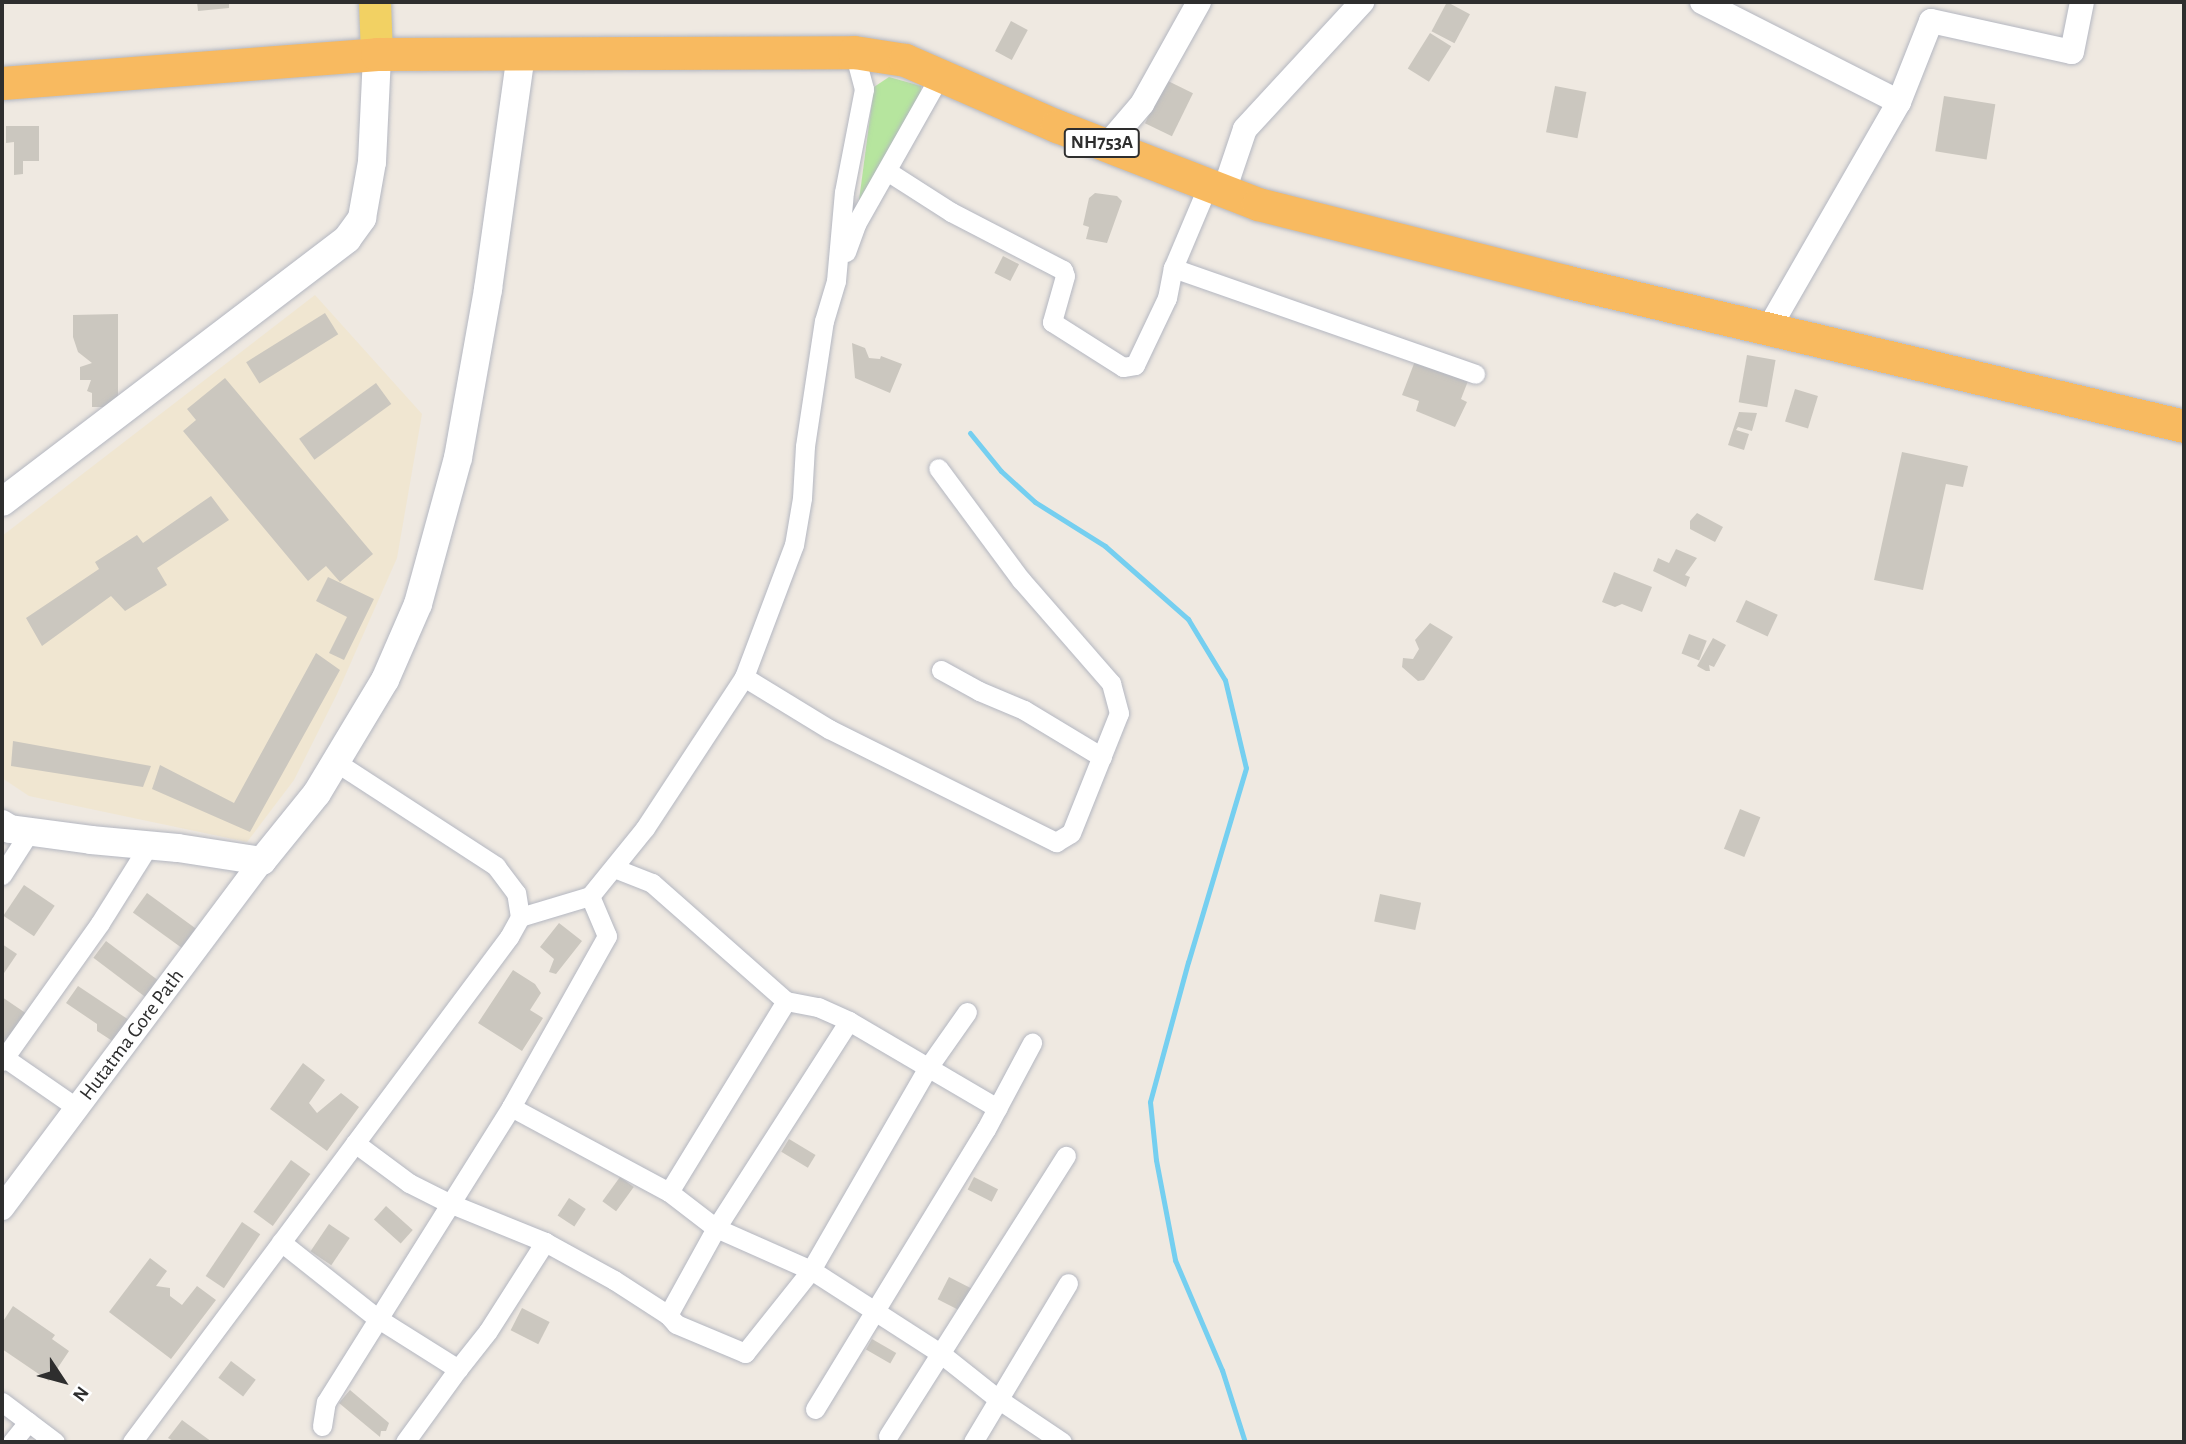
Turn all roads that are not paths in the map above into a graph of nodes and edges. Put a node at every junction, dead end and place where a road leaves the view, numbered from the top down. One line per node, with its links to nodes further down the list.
1 (375, 2): 7 (main road)
2 (1199, 2): 12 (street)
3 (1362, 2): 14 (street)
4 (1702, 2): 11 (street)
5 (2082, 2): 11 (street)
6 (855, 52): 8 (highway, NH753A); 9 (highway, NH753A); 16 (street)
7 (377, 54): 8 (highway, NH753A); 10 (highway, NH753A); 21 (main road)
8 (521, 55): 25 (main road)
9 (939, 77): 12 (highway, NH753A); 13 (street)
10 (2, 83)
11 (1899, 102): 17 (street)
12 (1107, 145): 14 (highway, NH753A)
13 (887, 172): 15 (street); 16 (street)
14 (1216, 188): 15 (street); 17 (highway, NH753A)
15 (1173, 268): 18 (street)
16 (836, 281): 23 (street)
17 (1769, 328): 19 (highway, NH753A)
18 (1475, 374)
19 (2184, 426)
20 (938, 468): 24 (street)
21 (2, 502)
22 (941, 670): 24 (street)
23 (744, 677): 24 (street); 30 (street)
24 (1102, 757)
25 (336, 762): 29 (main road); 33 (street)
26 (2, 824): 27 (main road)
27 (30, 831): 28 (main road); 31 (street)
28 (149, 845): 29 (main road); 38 (street)
29 (262, 861): 41 (street, Hutatma Gore Path)
30 (614, 868): 32 (street); 34 (street)
31 (2, 875)
32 (590, 896): 33 (street); 40 (street)
33 (520, 917): 43 (street)
34 (786, 1001): 36 (street); 45 (street)
35 (967, 1012): 39 (street)
36 (849, 1021): 39 (street); 48 (street)
37 (1032, 1043): 42 (street)
38 (3, 1058): 41 (street)
39 (929, 1066): 42 (street); 51 (street)
40 (511, 1107): 45 (street); 46 (street)
41 (77, 1108): 47 (street, Hutatma Gore Path)
42 (997, 1108): 53 (street)
43 (355, 1143): 46 (street); 49 (street)
44 (1066, 1156): 56 (street)
45 (669, 1192): 48 (street)
46 (449, 1203): 50 (street); 55 (street)
47 (2, 1208)
48 (716, 1228): 51 (street); 54 (street)
49 (281, 1242): 55 (street); 66 (street)
50 (545, 1242): 54 (street); 57 (street)
51 (811, 1270): 53 (street); 54 (street)
52 (1068, 1283): 58 (street)
53 (874, 1311): 56 (street); 60 (street)
54 (668, 1315)
55 (377, 1318): 57 (street); 62 (street)
56 (940, 1353): 58 (street); 63 (street)
57 (458, 1369): 67 (street)
58 (998, 1399): 68 (street); 69 (street)
59 (2, 1402): 61 (street)
60 (815, 1409)
61 (28, 1422): 64 (street); 65 (street)
62 (322, 1426)
63 (888, 1436)
64 (12, 1442)
65 (55, 1442)
66 (132, 1442)
67 (405, 1442)
68 (973, 1442)
69 (1062, 1442)

